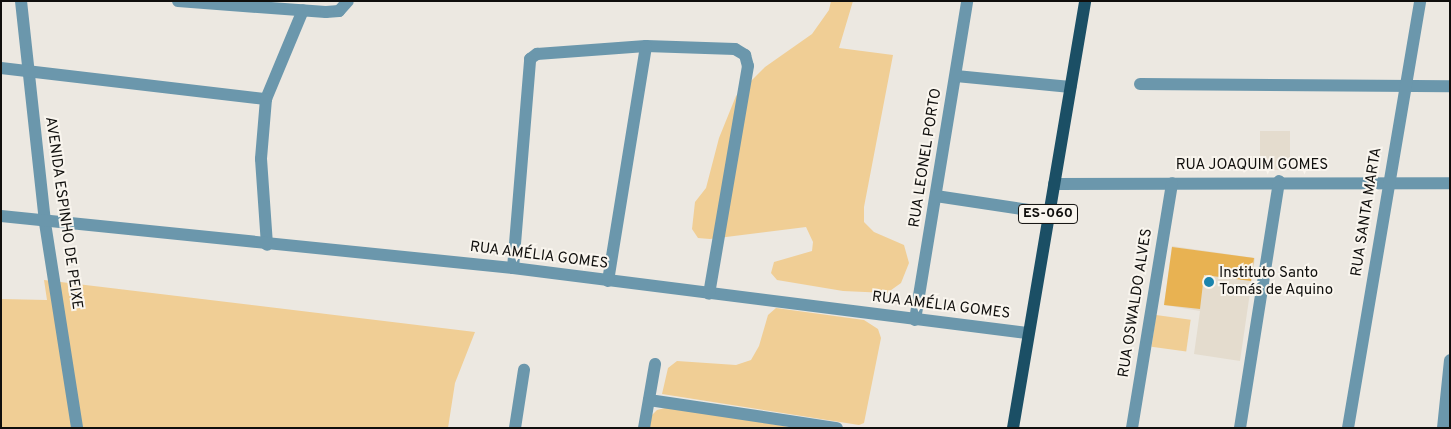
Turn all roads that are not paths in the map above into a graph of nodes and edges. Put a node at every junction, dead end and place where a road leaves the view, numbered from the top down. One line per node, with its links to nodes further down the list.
1 (21, 1): 12 (street, AVENIDA ESPINHO DE PEIXE)
2 (178, 1): 7 (street)
3 (348, 1): 9 (street)
4 (966, 1): 13 (street, RUA LEONEL PORTO)
5 (1086, 1): 17 (main road, ES-060)
6 (1420, 1): 15 (street, RUA SANTA MARTA)
7 (214, 3): 8 (street)
8 (282, 5): 9 (street)
9 (303, 10): 18 (street)
10 (646, 46): 29 (street); 30 (street); 31 (street)
11 (1, 68): 12 (street)
12 (28, 71): 18 (street); 27 (street, AVENIDA ESPINHO DE PEIXE)
13 (956, 76): 17 (street); 24 (street, RUA LEONEL PORTO)
14 (1140, 84): 15 (street)
15 (1406, 86): 16 (street); 20 (street, RUA SANTA MARTA)
16 (1450, 86)
17 (1070, 87): 23 (main road, ES-060)
18 (266, 99): 28 (street)
19 (1279, 181): 20 (street, RUA JOAQUIM GOMES); 21 (street, RUA JOAQUIM GOMES); 44 (street)
20 (1388, 182): 22 (street, RUA JOAQUIM GOMES); 45 (street, RUA SANTA MARTA)
21 (1172, 183): 23 (street, RUA JOAQUIM GOMES); 43 (street, RUA OSWALDO ALVES)
22 (1450, 183)
23 (1054, 184): 25 (main road, ES-060)
24 (936, 196): 25 (street); 32 (street, RUA LEONEL PORTO)
25 (1048, 213): 33 (main road, ES-060)
26 (1, 216): 27 (street, RUA AMÉLIA GOMES)
27 (45, 223): 28 (street, RUA AMÉLIA GOMES); 38 (street, AVENIDA ESPINHO DE PEIXE)
28 (267, 245): 29 (street, RUA AMÉLIA GOMES)
29 (513, 268): 30 (street, RUA AMÉLIA GOMES)
30 (608, 281): 31 (street, RUA AMÉLIA GOMES)
31 (709, 294): 32 (street, RUA AMÉLIA GOMES)
32 (915, 320): 33 (street, RUA AMÉLIA GOMES)
33 (1027, 333): 42 (main road, ES-060)
34 (655, 364): 37 (street)
35 (1449, 368): 46 (street)
36 (524, 370): 39 (street)
37 (649, 400): 40 (street); 41 (street)
38 (77, 428)
39 (515, 428)
40 (644, 428)
41 (837, 428)
42 (1013, 428)
43 (1132, 428)
44 (1240, 428)
45 (1348, 428)
46 (1443, 428)

